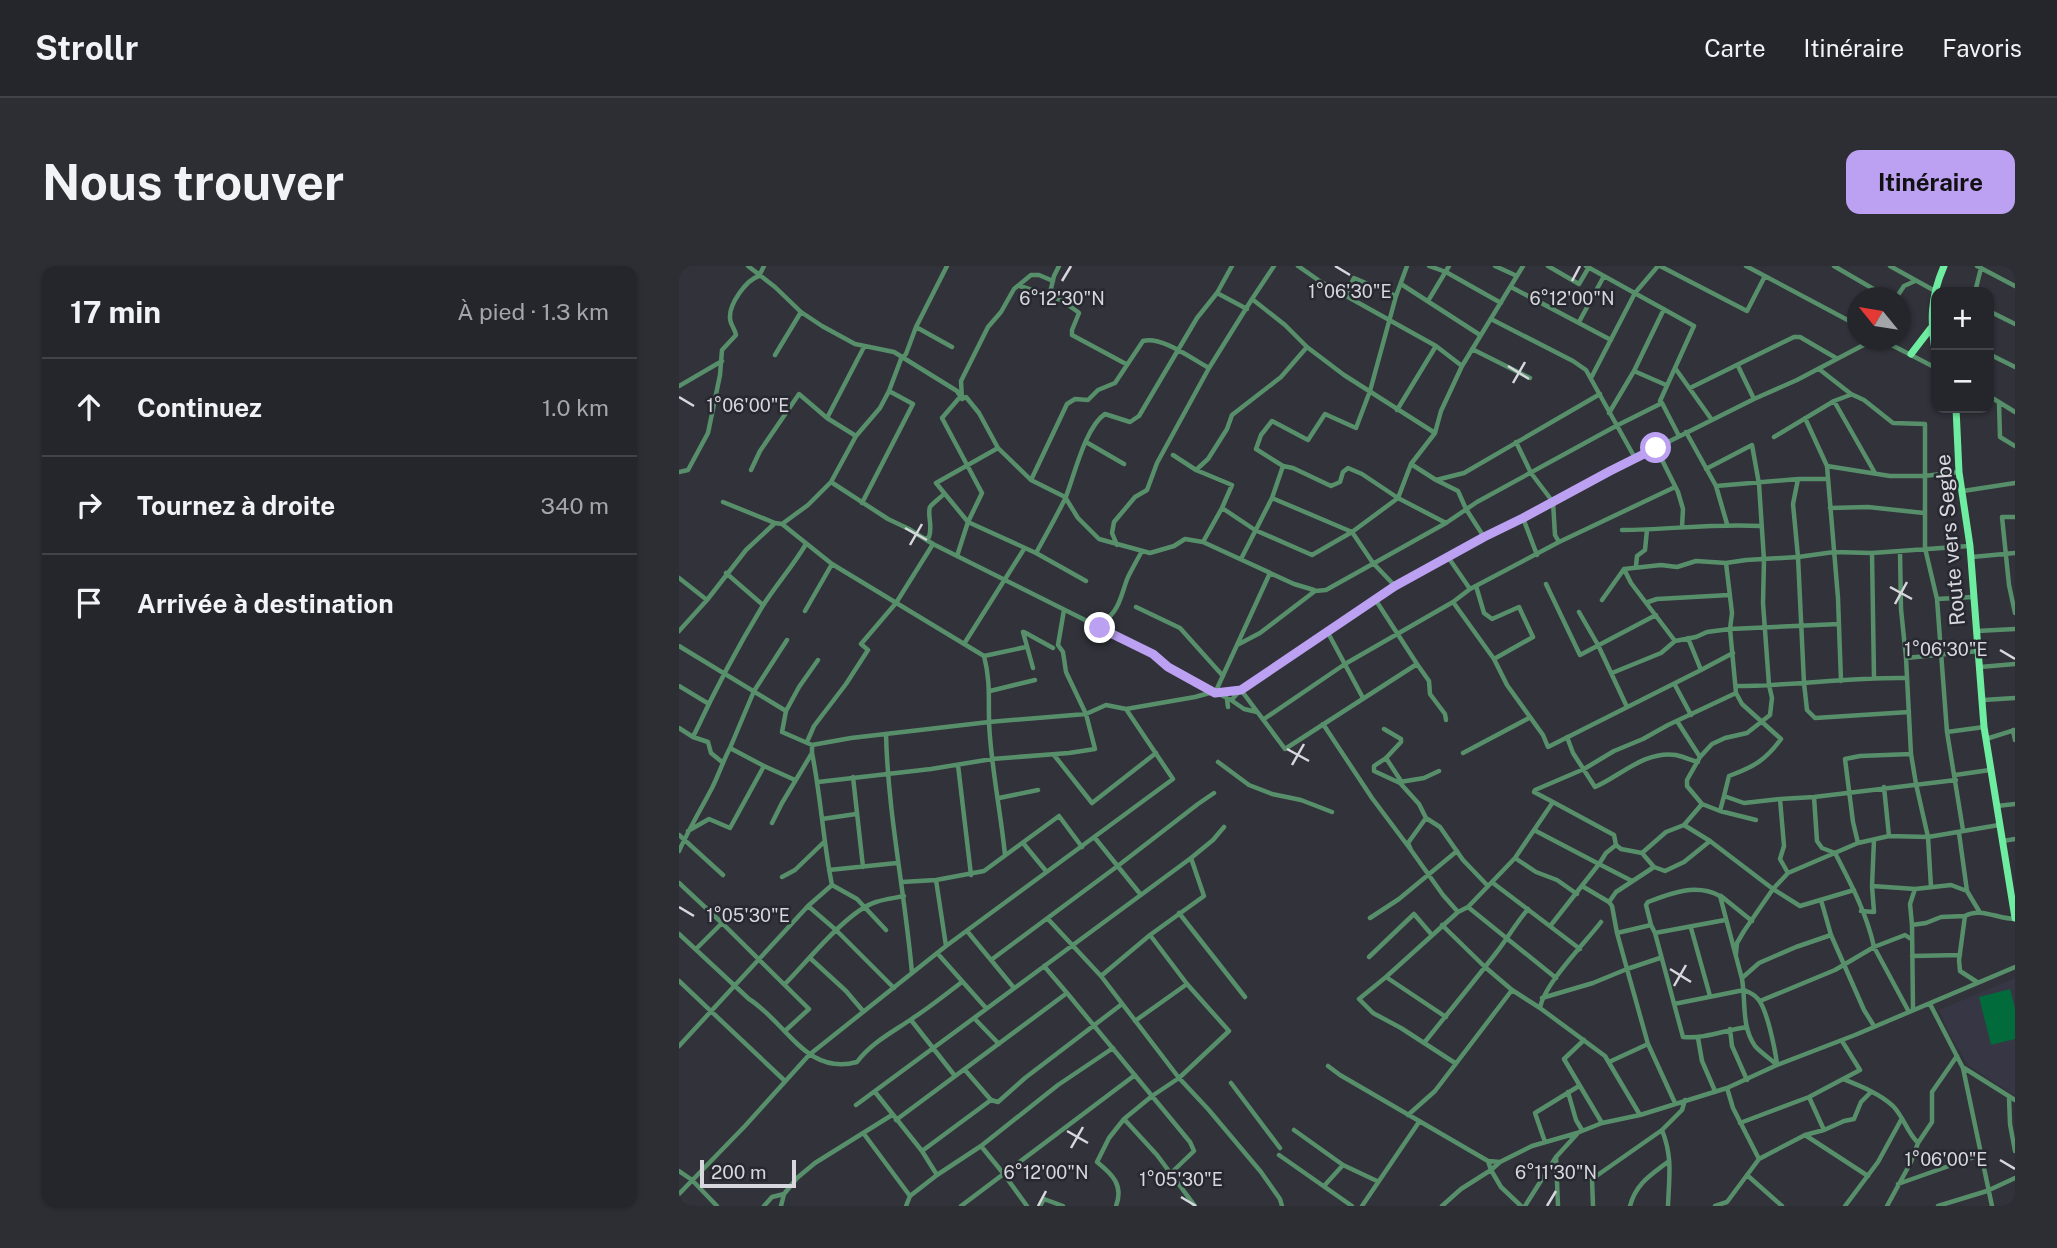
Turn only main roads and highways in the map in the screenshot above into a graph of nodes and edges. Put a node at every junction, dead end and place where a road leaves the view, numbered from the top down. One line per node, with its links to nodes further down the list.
1 (1944, 266): 2 (main road)
2 (1937, 287)
3 (1931, 328): 4 (main road)
4 (1911, 354)
5 (1956, 413): 6 (main road, Route vers Segbe)
6 (2012, 891): 7 (main road, Route vers Segbe)
7 (2015, 918)

